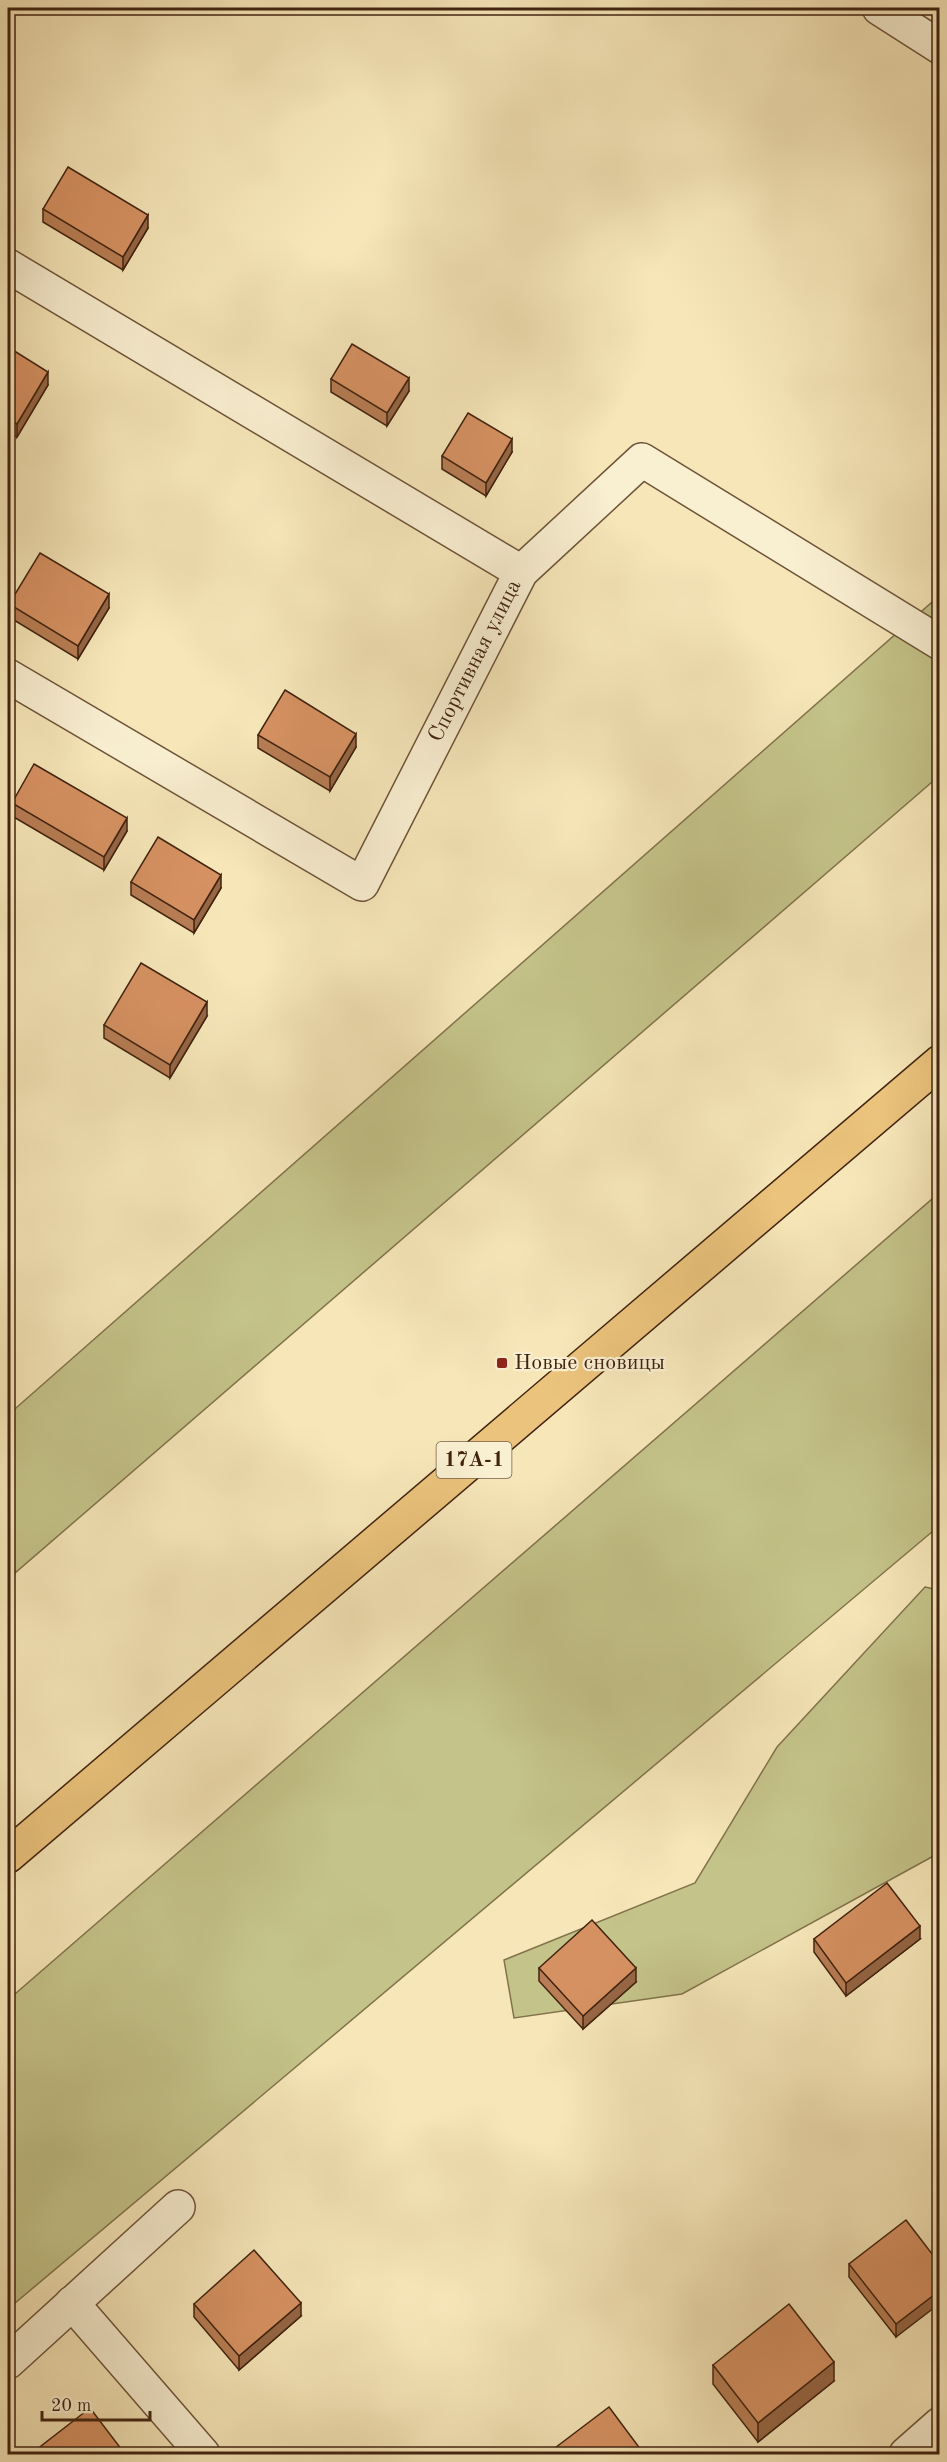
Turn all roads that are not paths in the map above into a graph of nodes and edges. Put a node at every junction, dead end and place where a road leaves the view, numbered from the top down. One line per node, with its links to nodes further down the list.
1 (879, 8): 2 (street)
2 (939, 46)
3 (8, 266): 4 (street, Спортивная улица)
4 (521, 572): 5 (street); 6 (street, Спортивная улица)
5 (939, 643)
6 (8, 676)
7 (939, 1062): 8 (main road, 17А-1)
8 (8, 1856)
9 (178, 2207): 10 (street)
10 (72, 2303): 11 (street); 13 (street)
11 (8, 2362)
12 (939, 2424): 14 (street)
13 (203, 2454)
14 (906, 2454)

